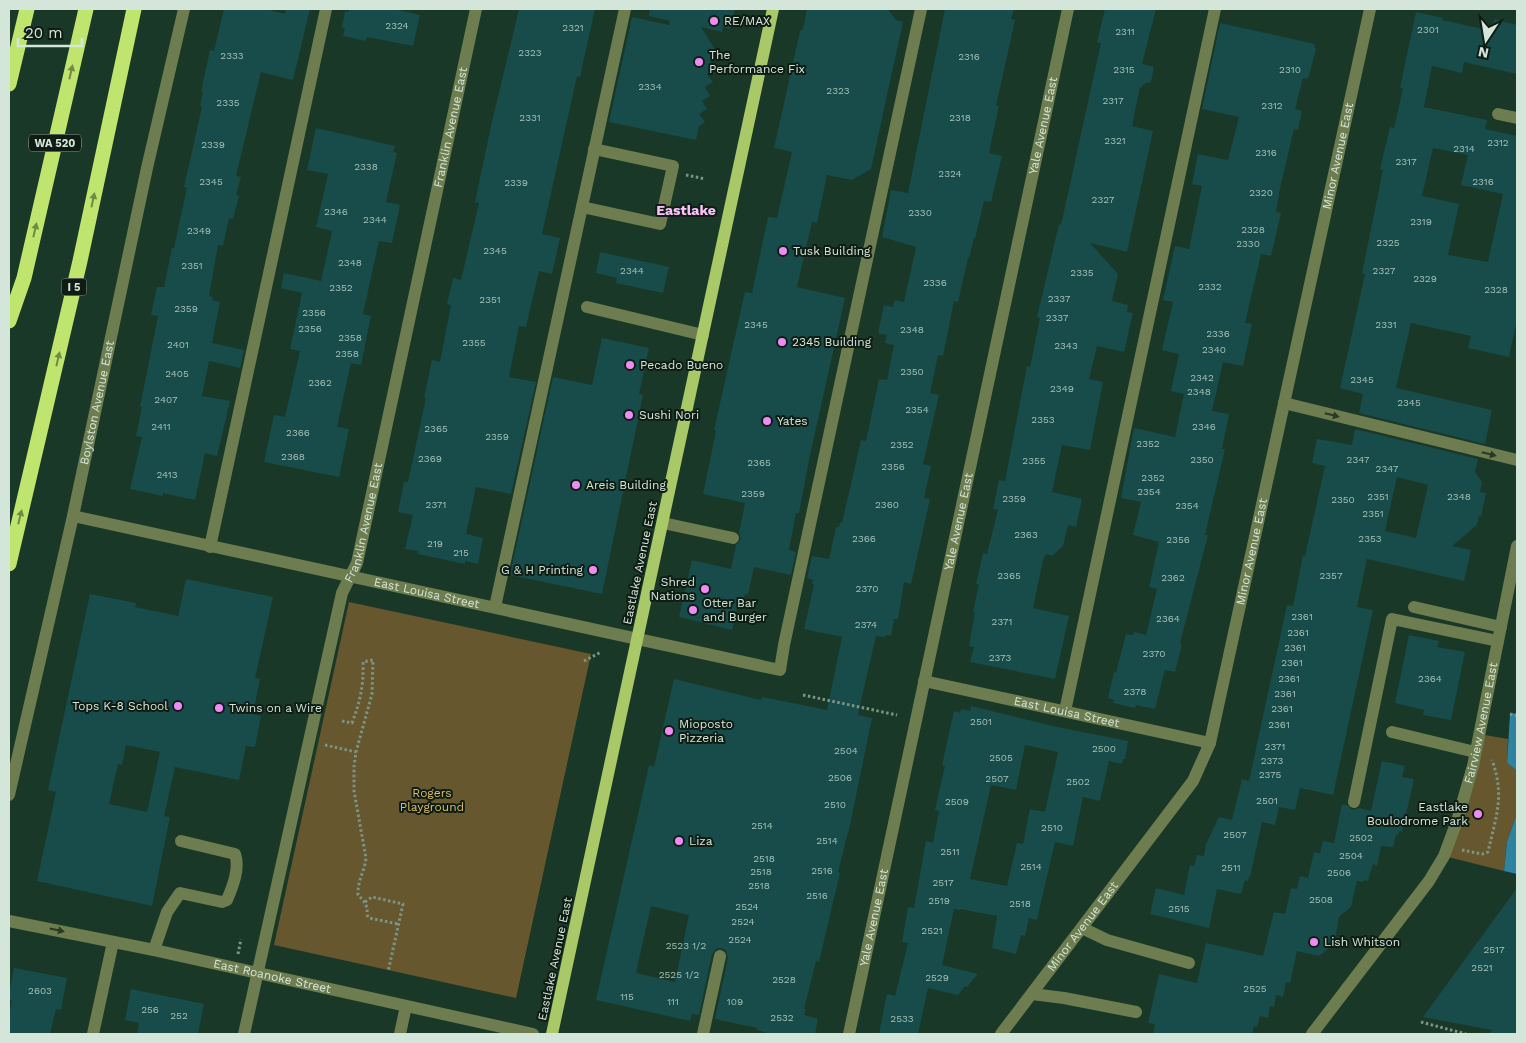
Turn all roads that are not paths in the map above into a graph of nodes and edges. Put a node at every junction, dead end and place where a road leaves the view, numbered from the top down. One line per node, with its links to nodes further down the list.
1 (26, 9): 13 (highway)
2 (86, 9): 19 (highway, WA 520, one-way to 2)
3 (134, 9): 28 (highway, I 5, one-way to 3)
4 (184, 9): 23 (street, Boylston Avenue East)
5 (326, 9): 27 (street)
6 (476, 9): 29 (street, Franklin Avenue East)
7 (624, 9): 16 (street)
8 (773, 9): 20 (main road, Eastlake Avenue East)
9 (921, 9): 33 (street, East Louisa Street)
10 (1068, 9): 35 (street, Yale Avenue East)
11 (1215, 9): 36 (street)
12 (1370, 9): 21 (street, Minor Avenue East)
13 (9, 84)
14 (1498, 114): 15 (street)
15 (1517, 118)
16 (594, 149): 17 (street); 17 (street)
17 (582, 207): 30 (street)
18 (587, 307): 20 (street)
19 (9, 321)
20 (703, 335): 24 (main road, Eastlake Avenue East)
21 (1284, 403): 22 (street, one-way to 22); 38 (street, Minor Avenue East)
22 (1517, 460)
23 (73, 516): 27 (street, East Louisa Street); 40 (street, Boylston Avenue East)
24 (663, 523): 25 (street); 33 (main road, Eastlake Avenue East)
25 (733, 538)
26 (1517, 546): 32 (street, Fairview Avenue East)
27 (210, 547): 29 (street, East Louisa Street)
28 (9, 564)
29 (350, 577): 30 (street, East Louisa Street); 49 (street, Franklin Avenue East)
30 (495, 607): 33 (street, East Louisa Street)
31 (1414, 607): 32 (street)
32 (1501, 627): 34 (street, Fairview Avenue East)
33 (638, 638): 57 (main road, Eastlake Avenue East)
34 (1498, 641): 39 (street, Fairview Avenue East); 41 (street)
35 (924, 681): 36 (street, East Louisa Street); 59 (street, Yale Avenue East)
36 (1065, 711): 38 (street, East Louisa Street)
37 (1392, 732): 39 (street)
38 (1210, 743): 44 (street, Minor Avenue East)
39 (1475, 752): 61 (street, Fairview Avenue East)
40 (9, 795)
41 (1354, 802)
42 (182, 840): 46 (street)
43 (9, 921): 45 (street, East Roanoke Street, one-way to 45)
44 (1082, 928): 48 (street); 50 (street, Minor Avenue East)
45 (113, 942): 46 (street, East Roanoke Street); 53 (street)
46 (154, 950): 49 (street, East Roanoke Street)
47 (720, 956): 58 (street)
48 (1189, 963)
49 (257, 973): 51 (street, East Roanoke Street); 54 (street, Franklin Avenue East)
50 (1032, 994): 52 (street); 60 (street, Minor Avenue East)
51 (406, 1006): 55 (street); 56 (street, East Roanoke Street)
52 (1136, 1012)
53 (93, 1034)
54 (244, 1034)
55 (400, 1034)
56 (533, 1034)
57 (552, 1034)
58 (703, 1034)
59 (849, 1034)
60 (1001, 1034)
61 (1312, 1034)

